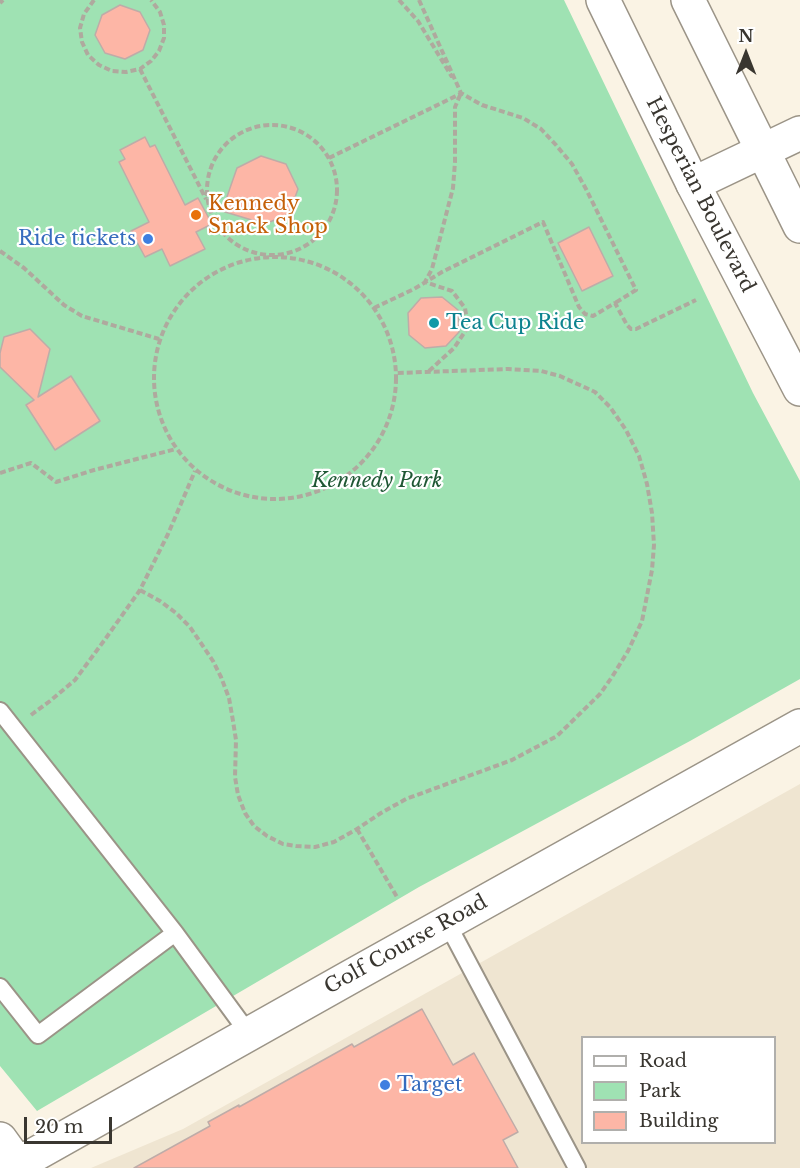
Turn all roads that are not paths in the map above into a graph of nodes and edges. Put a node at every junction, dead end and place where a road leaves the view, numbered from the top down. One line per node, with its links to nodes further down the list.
1 (603, 0): 5 (street, Hesperian Boulevard)
2 (688, 0): 4 (street)
3 (800, 133): 4 (street)
4 (764, 151): 5 (street); 6 (street)
5 (693, 184): 7 (street, Hesperian Boulevard)
6 (800, 226)
7 (800, 389)
8 (0, 711): 11 (lane)
9 (800, 726): 10 (street, Golf Course Road)
10 (447, 923): 13 (street, Golf Course Road); 15 (lane)
11 (175, 933): 12 (lane); 13 (lane)
12 (0, 987)
13 (249, 1034): 14 (street, Golf Course Road)
14 (11, 1157)
15 (577, 1168)

